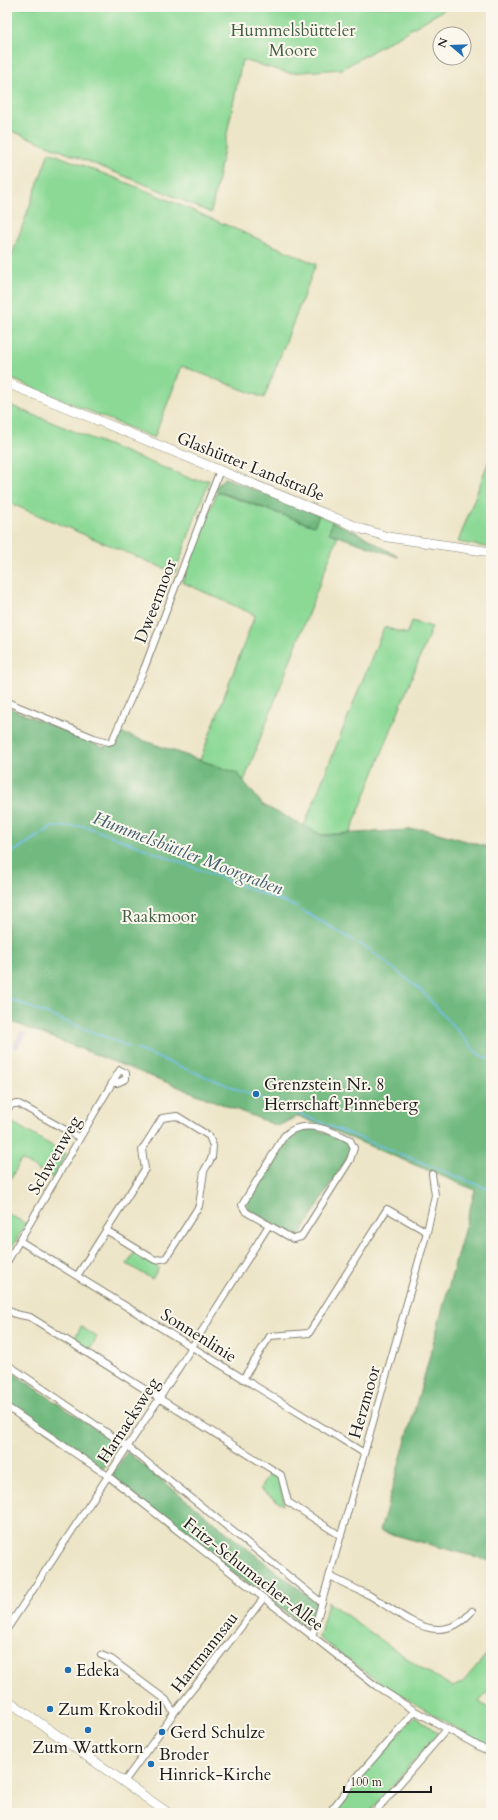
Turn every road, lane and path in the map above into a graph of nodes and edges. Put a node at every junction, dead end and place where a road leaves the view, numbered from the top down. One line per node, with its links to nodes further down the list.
1 (7, 383): 2 (street, Glashütter Landstraße)
2 (220, 470): 3 (street, Glashütter Landstraße); 4 (street, Dweermoor)
3 (491, 552)
4 (7, 702)
5 (112, 1083): 7 (street, Schwenweg)
6 (7, 1109): 7 (street)
7 (80, 1138): 12 (street, Schwenweg)
8 (432, 1174): 11 (street, Herzmoor)
9 (269, 1225): 9 (street); 16 (street, Harnacksweg)
10 (106, 1230): 10 (street); 14 (street)
11 (427, 1232): 18 (street); 22 (street, Herzmoor)
12 (20, 1241): 13 (street, Schwenweg); 14 (street, Sonnenlinie)
13 (7, 1262)
14 (77, 1276): 16 (street, Sonnenlinie)
15 (7, 1309): 19 (street)
16 (191, 1348): 18 (street, Sonnenlinie); 19 (street, Harnacksweg)
17 (7, 1364): 21 (street, Fritz-Schumacher-Allee)
18 (243, 1378): 22 (street, Sonnenlinie)
19 (159, 1399): 21 (street, Harnacksweg); 24 (street)
20 (7, 1407): 23 (street, Fritz-Schumacher-Allee)
21 (128, 1446): 23 (street, Harnacksweg); 27 (street, Fritz-Schumacher-Allee)
22 (364, 1453): 24 (street, Herzmoor)
23 (108, 1476): 26 (street, Fritz-Schumacher-Allee); 29 (street, Harnacksweg)
24 (341, 1536): 25 (street, Herzmoor)
25 (330, 1576): 27 (street, Herzmoor); 28 (street)
26 (263, 1599): 30 (street, Fritz-Schumacher-Allee); 34 (street, Hartmannsau)
27 (322, 1603): 30 (street, Herzmoor)
28 (472, 1611)
29 (7, 1629)
30 (312, 1637): 33 (street, Fritz-Schumacher-Allee)
31 (101, 1655): 34 (street)
32 (7, 1700): 37 (street)
33 (415, 1711): 35 (street, Fritz-Schumacher-Allee); 39 (street)
34 (174, 1713): 37 (street, Hartmannsau)
35 (447, 1729): 36 (street, Fritz-Schumacher-Allee); 40 (street)
36 (491, 1754)
37 (124, 1782): 38 (street)
38 (168, 1813)
39 (329, 1813)
40 (374, 1813)

